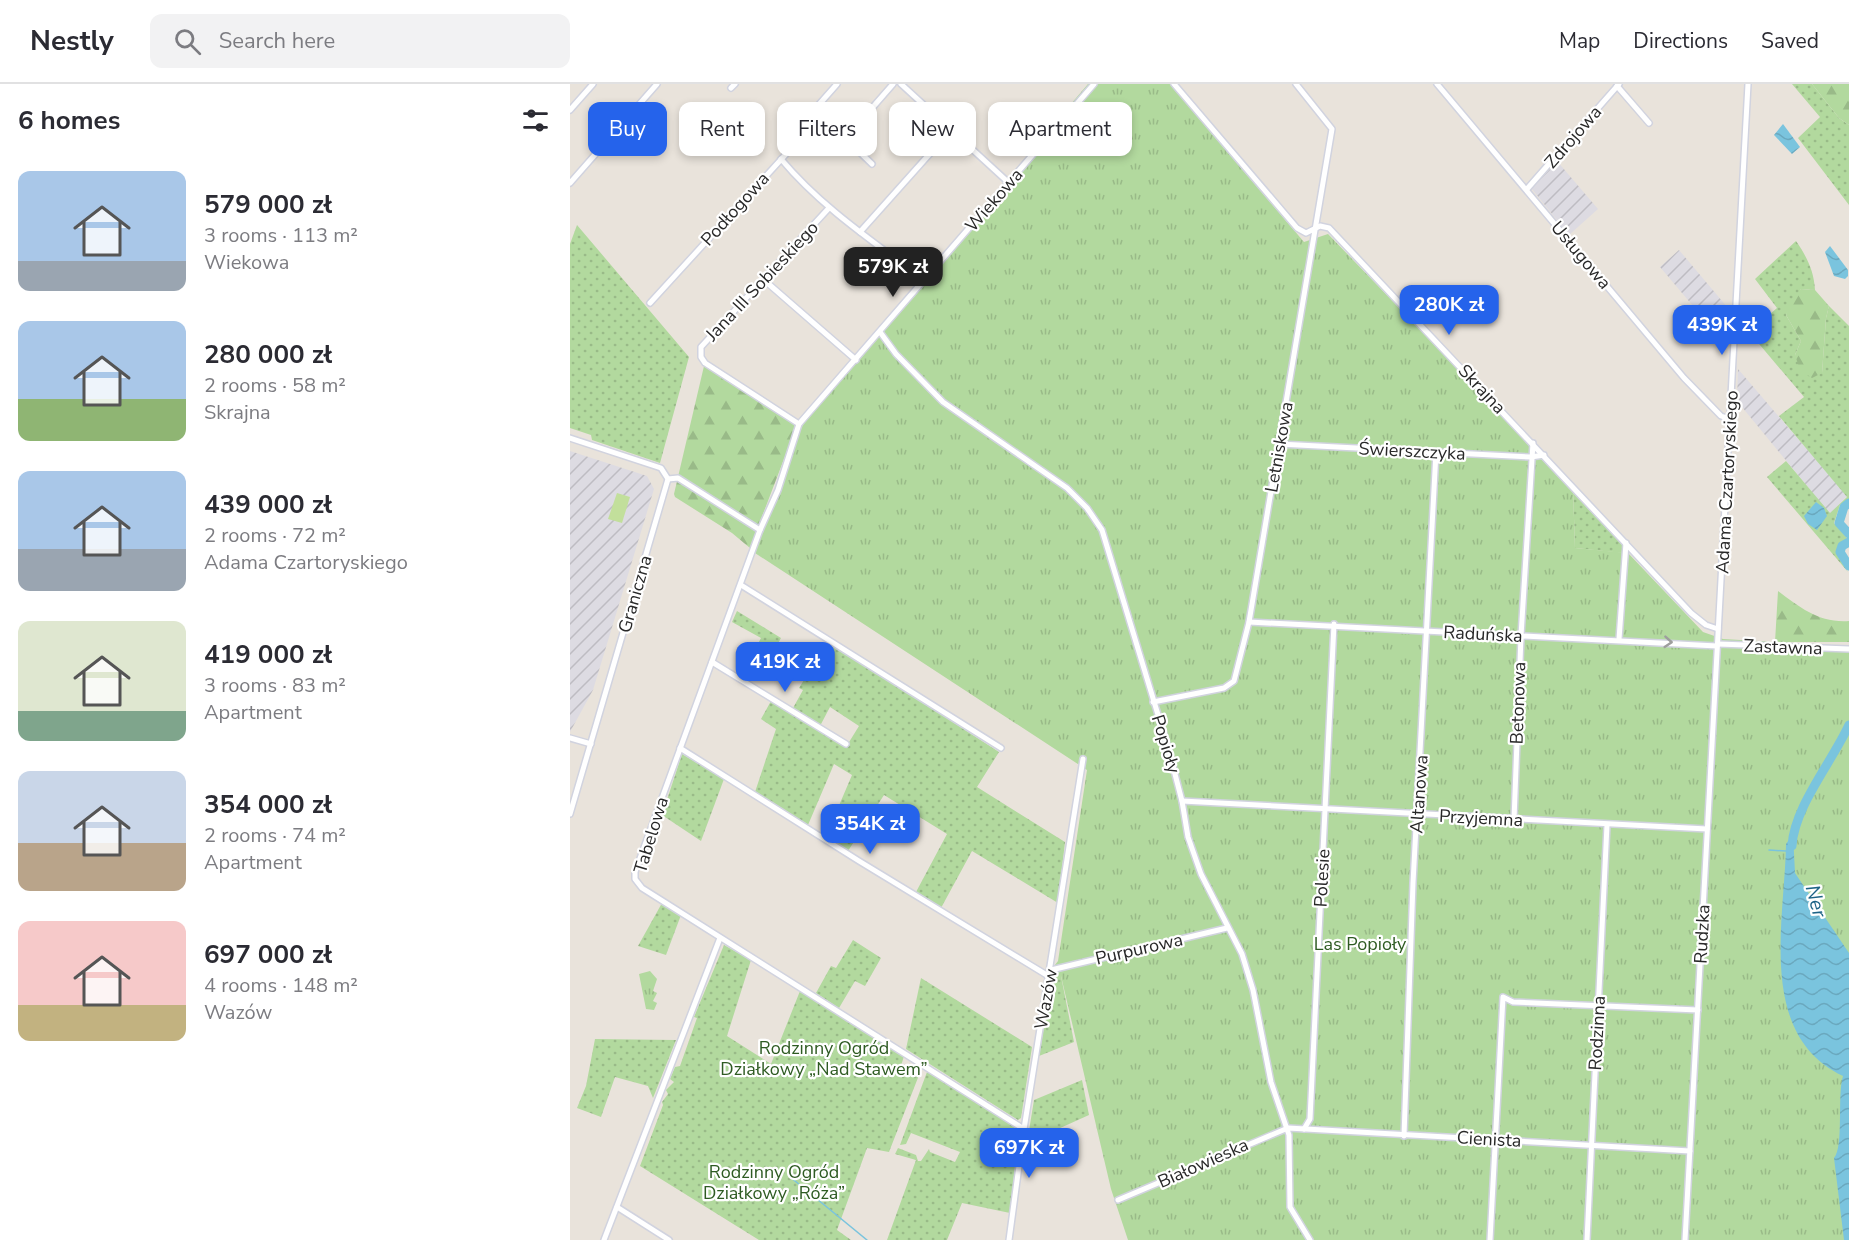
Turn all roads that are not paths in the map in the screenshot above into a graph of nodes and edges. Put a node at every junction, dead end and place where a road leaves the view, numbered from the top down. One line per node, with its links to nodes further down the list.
1 (593, 84): 15 (street)
2 (657, 84): 23 (street)
3 (837, 84): 12 (street, Podłogowa)
4 (893, 84): 13 (street)
5 (901, 84): 14 (street)
6 (1094, 84): 24 (street, Wiekowa)
7 (1174, 84): 27 (street, Skrajna)
8 (1296, 84): 27 (street, Letniskowa)
9 (1437, 84): 25 (street, Usługowa)
10 (1748, 84): 34 (street, Adama Czartoryskiego)
11 (1618, 85): 16 (street); 25 (street, Zdrojowa)
12 (821, 102)
13 (877, 102)
14 (921, 102)
15 (570, 110)
16 (1649, 123)
17 (976, 153): 24 (street)
18 (784, 156): 21 (street, Podłogowa)
19 (863, 156): 22 (street)
20 (928, 156): 28 (street)
21 (781, 159): 26 (street); 31 (street, Podłogowa)
22 (872, 164)
23 (570, 183)
24 (1009, 183): 30 (street, Wiekowa)
25 (1527, 189): 34 (street, Usługowa)
26 (829, 208): 28 (street); 29 (street, Jana III Sobieskiego)
27 (1315, 230): 37 (street, Skrajna); 38 (street, Letniskowa)
28 (860, 232): 30 (street)
29 (764, 280): 33 (street); 35 (street, Jana III Sobieskiego)
30 (924, 280): 32 (street, Wiekowa)
31 (650, 303)
32 (880, 332): 33 (street, Wiekowa); 55 (street, Popioły)
33 (856, 360): 35 (street, Wiekowa)
34 (1730, 419): 48 (street, Adama Czartoryskiego)
35 (799, 424): 43 (street, Tabelowa)
36 (570, 438): 42 (street)
37 (1533, 443): 40 (street, Skrajna); 41 (street, Betonowa)
38 (1279, 444): 39 (street, Świerszczyka); 46 (street, Letniskowa)
39 (1436, 452): 41 (street, Świerszczyka); 49 (street, Altanowa)
40 (1544, 454): 41 (street, Świerszczyka); 44 (street, Skrajna)
41 (1531, 457): 50 (street, Betonowa)
42 (668, 478): 43 (street); 57 (street, Graniczna)
43 (760, 530): 45 (street, Tabelowa)
44 (1626, 543): 48 (street, Skrajna); 51 (street)
45 (741, 585): 54 (street, Tabelowa); 60 (street)
46 (1249, 622): 47 (street, Raduńska); 55 (street, Letniskowa)
47 (1334, 624): 49 (street, Raduńska); 63 (street, Polesie)
48 (1719, 629): 52 (street, Rudzka)
49 (1426, 631): 50 (street, Raduńska); 65 (street, Altanowa)
50 (1521, 636): 51 (street, Raduńska); 66 (street, Betonowa)
51 (1619, 639): 52 (street, Raduńska, one-way to 52)
52 (1718, 645): 53 (street, Zastawna); 68 (street, Rudzka)
53 (1849, 649)
54 (712, 662): 58 (street); 59 (street, Tabelowa)
55 (1153, 702): 62 (street, Popioły)
56 (570, 738): 57 (street)
57 (591, 744): 64 (street, Graniczna)
58 (846, 744)
59 (680, 748): 70 (street, Tabelowa); 72 (street)
60 (1001, 748)
61 (1083, 759): 71 (street, Wazów)
62 (1182, 801): 63 (street, Przyjemna); 69 (street, Popioły)
63 (1325, 808): 65 (street, Przyjemna); 77 (street, Polesie)
64 (570, 814)
65 (1417, 814): 66 (street, Przyjemna); 78 (street, Altanowa)
66 (1514, 820): 67 (street, Przyjemna)
67 (1607, 825): 68 (street, Przyjemna); 73 (street, Rodzinna)
68 (1707, 829): 74 (street, Rudzka)
69 (1227, 928): 71 (street, Purpurowa); 75 (street, Popioły)
70 (720, 938): 76 (street); 83 (street)
71 (1051, 970): 72 (street, Wazów)
72 (1050, 977): 76 (street, Wazów)
73 (1598, 1006): 74 (street); 79 (street); 80 (street, Rodzinna)
74 (1698, 1010): 81 (street, Rudzka)
75 (1288, 1128): 77 (street, Cienista); 82 (street, Białowieska); 87 (street, Popioły)
76 (1024, 1129): 86 (street, Wazów)
77 (1304, 1129): 78 (street, Cienista)
78 (1404, 1136): 79 (street, Cienista)
79 (1496, 1140): 80 (street, Cienista); 88 (street)
80 (1592, 1144): 81 (street, Cienista); 89 (street, Rodzinna)
81 (1690, 1151): 90 (street, Rudzka)
82 (1118, 1200)
83 (617, 1207): 84 (street); 85 (street)
84 (604, 1240)
85 (669, 1240)
86 (1009, 1240)
87 (1310, 1240)
88 (1490, 1240)
89 (1587, 1240)
90 (1685, 1240)

